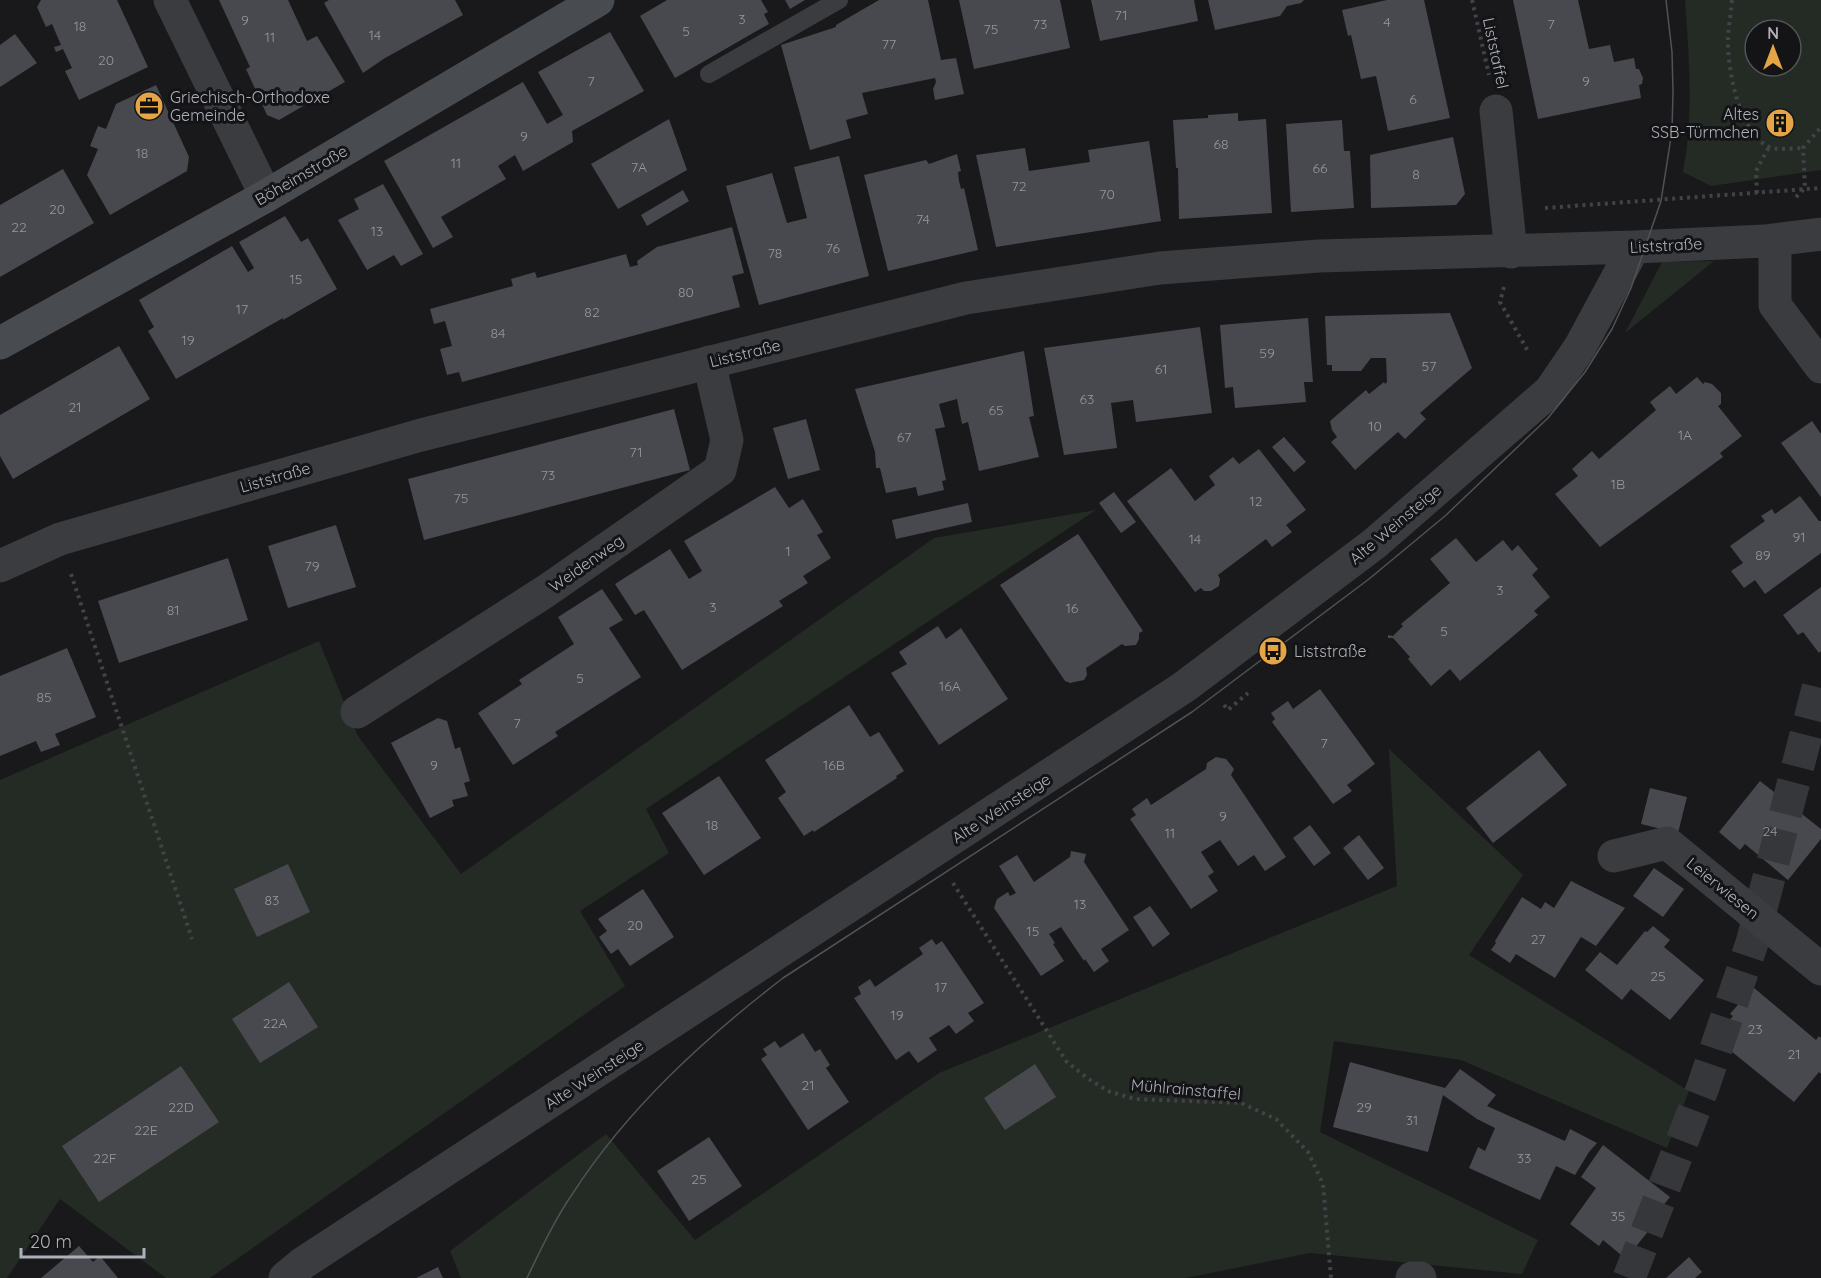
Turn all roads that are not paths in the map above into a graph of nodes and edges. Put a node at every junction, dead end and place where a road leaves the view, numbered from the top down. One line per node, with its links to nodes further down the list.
1 (170, 0): 6 (street)
2 (598, 0): 6 (street, Böheimstraße)
3 (839, 0): 4 (lane)
4 (709, 74)
5 (1496, 111): 10 (street)
6 (266, 196): 11 (street, Böheimstraße)
7 (1821, 234): 8 (street, Liststraße)
8 (1764, 240): 9 (street, Liststraße); 13 (street)
9 (1634, 247): 10 (street, Liststraße); 18 (street, Alte Weinsteige)
10 (1511, 252): 12 (street, Liststraße)
11 (0, 343)
12 (708, 362): 14 (street, Liststraße); 15 (street, Weidenweg)
13 (1821, 368)
14 (0, 566)
15 (357, 712)
16 (1614, 856): 17 (street, Leierwiesen)
17 (1821, 969)
18 (285, 1278)
19 (1412, 1278): 20 (street)
20 (1420, 1278)

